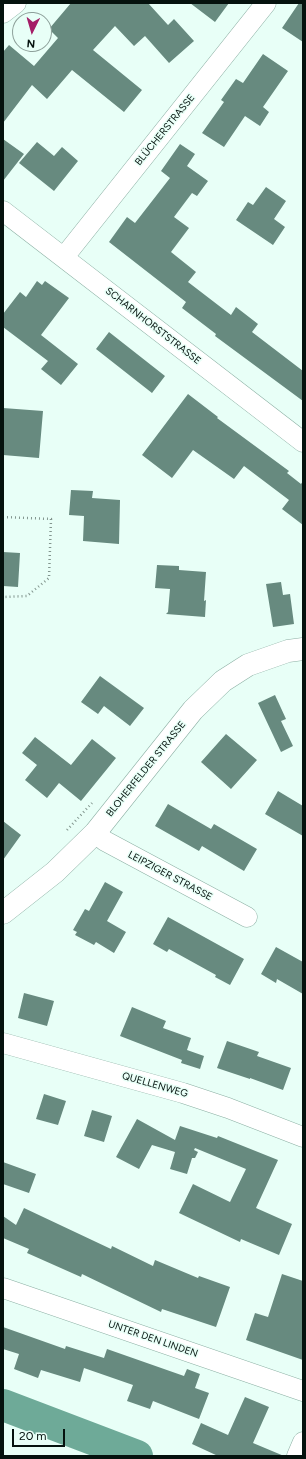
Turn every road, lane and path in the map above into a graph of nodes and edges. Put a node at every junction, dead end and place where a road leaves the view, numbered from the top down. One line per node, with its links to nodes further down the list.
1 (16, 3): 3 (street)
2 (266, 3): 5 (street, BLÜCHERSTRASSE)
3 (3, 13)
4 (3, 211): 5 (street, SCHARNHORSTSTRASSE)
5 (64, 257): 6 (street, SCHARNHORSTSTRASSE)
6 (303, 442)
7 (3, 517): 8 (path)
8 (3, 597)
9 (303, 649): 10 (street, BLOHERFELDER STRASSE)
10 (95, 833): 11 (street, BLOHERFELDER STRASSE); 12 (street, LEIPZIGER STRASSE)
11 (3, 913)
12 (247, 917)
13 (3, 1043): 14 (street, QUELLENWEG)
14 (303, 1137)
15 (3, 1288): 16 (street, UNTER DEN LINDEN)
16 (303, 1391)
17 (303, 1442): 18 (street)
18 (297, 1456)

